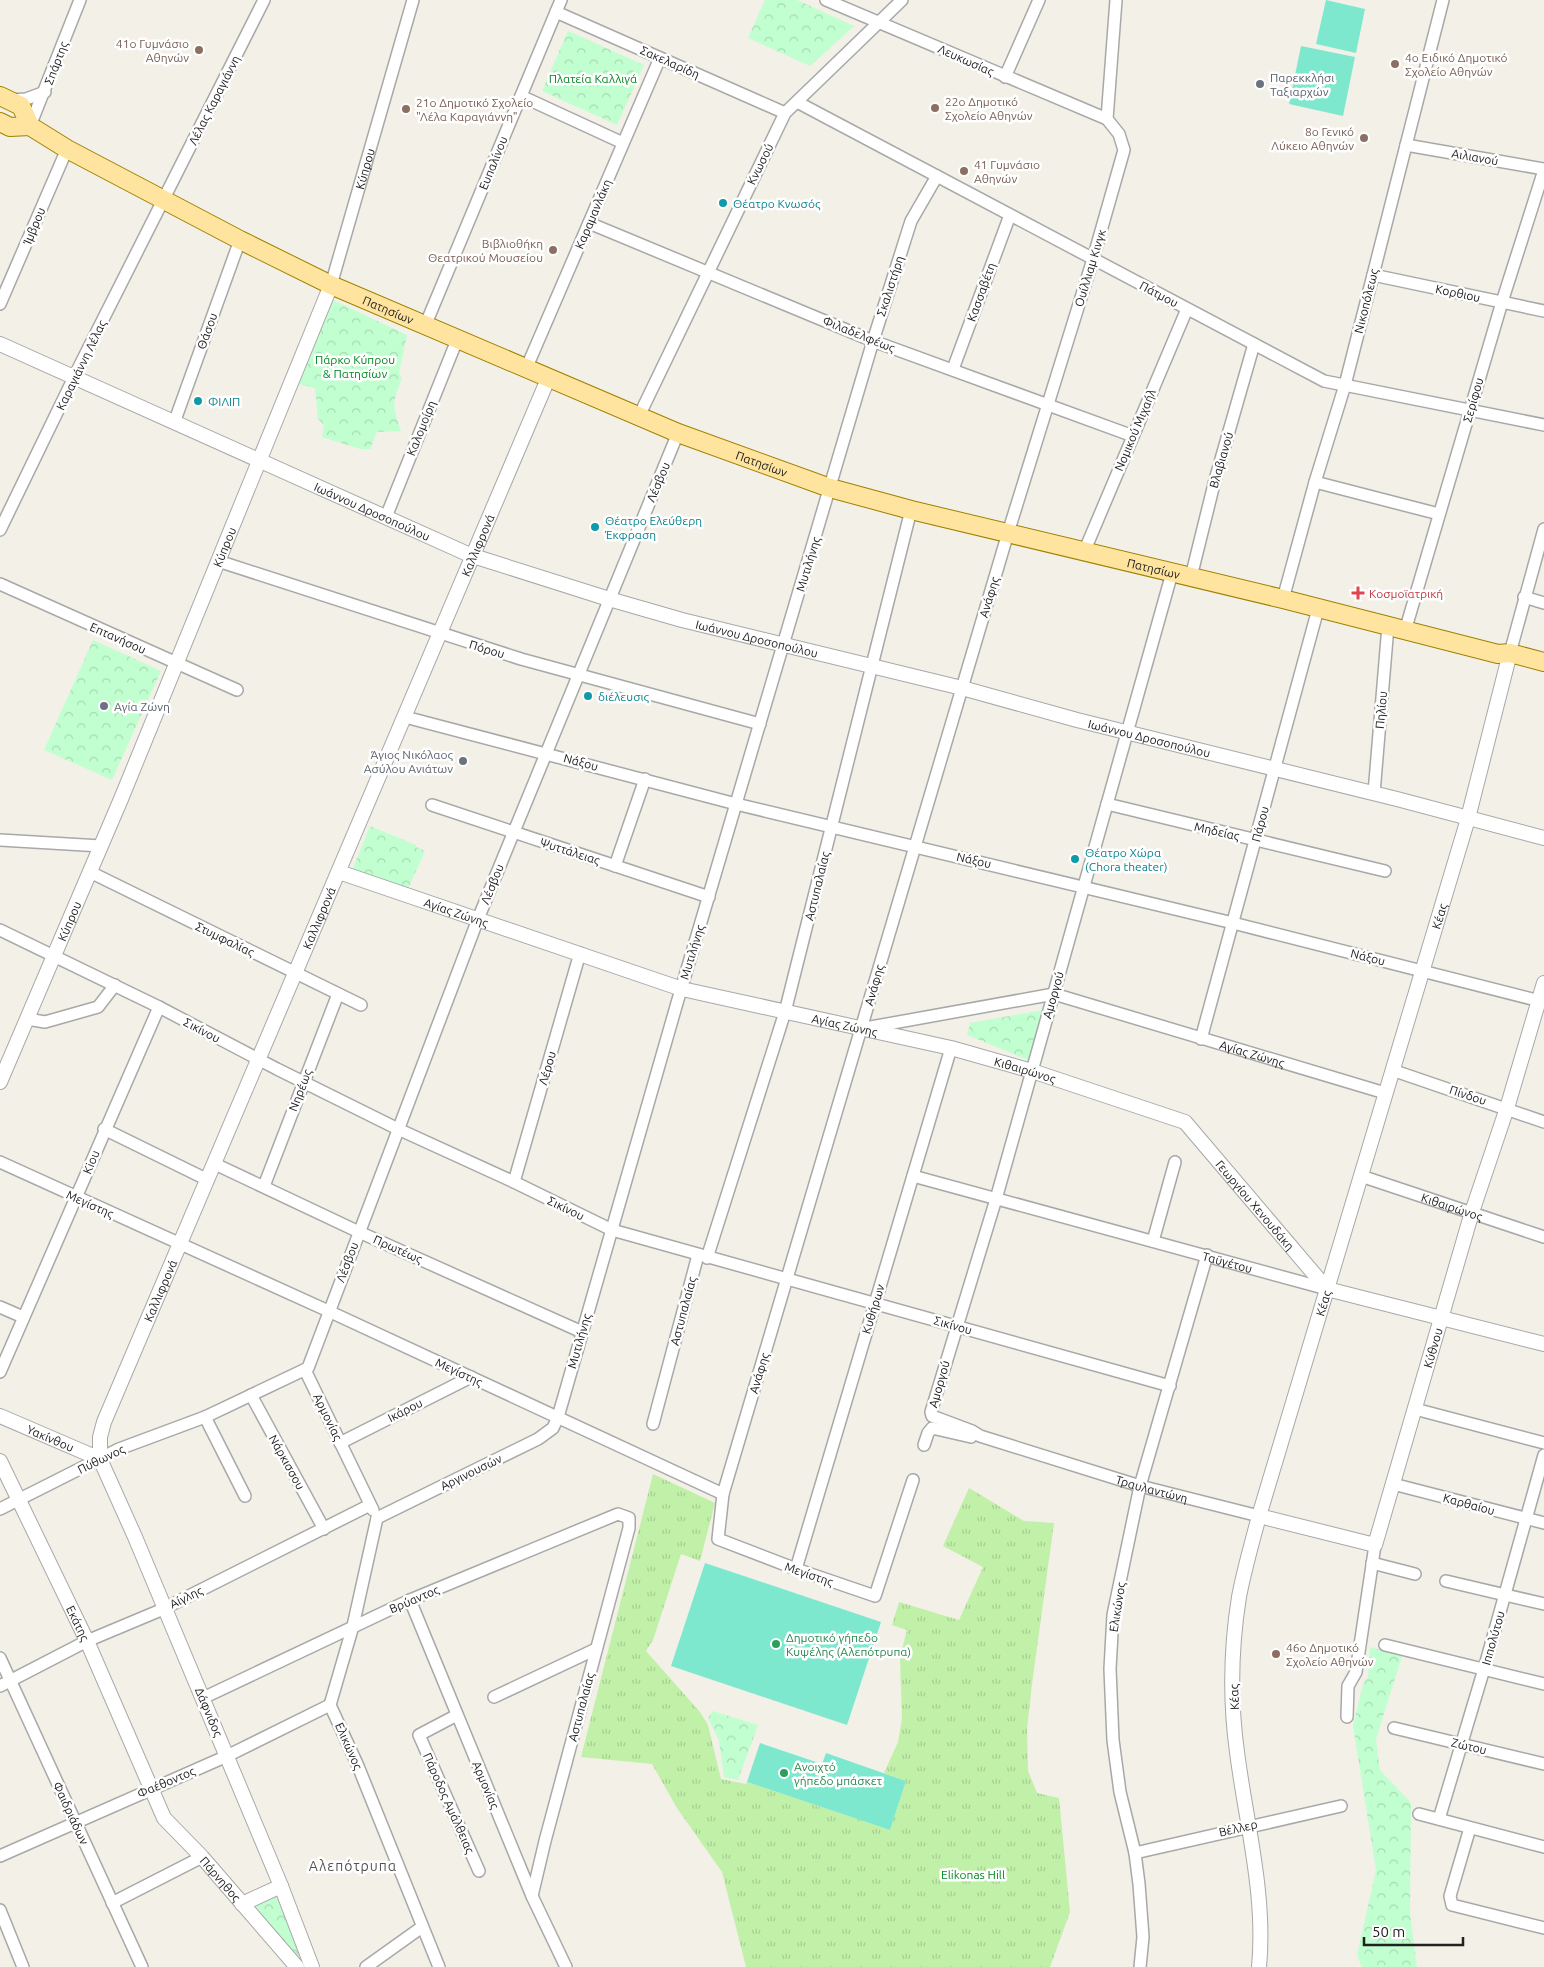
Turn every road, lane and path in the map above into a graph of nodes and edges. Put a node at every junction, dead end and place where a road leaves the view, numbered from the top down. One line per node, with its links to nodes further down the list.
1 (80, 0): 14 (street, Σπάρτης)
2 (264, 0): 27 (street, Λέλας Καραγιάννη)
3 (413, 0): 34 (street, Κύπρου)
4 (561, 0): 10 (street, Ευπαλίνου)
5 (826, 0): 11 (street, Λευκωσίας)
6 (902, 0): 11 (street, Κνωσού)
7 (1039, 0): 13 (street)
8 (1116, 0): 19 (street)
9 (1443, 0): 23 (street, Νικοπόλεως)
10 (556, 12): 12 (street, Σακελαρίδη); 15 (street, Ευπαλίνου)
11 (880, 22): 13 (street, Λευκωσίας); 17 (street, Κνωσού)
12 (660, 58): 18 (street, Σακελαρίδη); 22 (street, Καραμανλάκη)
13 (1005, 77): 19 (street, Λευκωσίας)
14 (45, 92): 16 (street); 21 (street, Σπάρτης)
15 (521, 96): 22 (street); 39 (street, Ευπαλίνου)
16 (4, 98): 21 (main road, Πατησίων)
17 (797, 102): 18 (street, Κνωσού); 26 (street, Πάτμου)
18 (785, 113): 32 (street, Κνωσού)
19 (1107, 119): 31 (street, Ουίλλιαμ Κινγκ)
20 (0, 122): 21 (main road, Πατησίων)
21 (30, 126): 24 (main road, Πατησίων)
22 (624, 143): 29 (street, Καραμανλάκη)
23 (1406, 145): 25 (street, Αιλιανού); 33 (street, Νικοπόλεως)
24 (67, 149): 27 (main road, Πατησίων); 36 (street, Ίμβρου)
25 (1544, 169): 35 (street, Σερίφου)
26 (937, 176): 28 (street, Πάτμου); 41 (street, Σκαλιστήρη)
27 (163, 200): 30 (main road, Πατησίων); 46 (street, Καραγιάννη Λέλας)
28 (1010, 215): 31 (street, Πάτμου); 45 (street, Κασσαβέτη)
29 (589, 224): 32 (street, Φιλαδελφέως); 44 (street, Καραμανλάκη)
30 (240, 240): 34 (main road, Πατησίων); 52 (street, Θάσου)
31 (1093, 259): 37 (street, Πάτμου); 49 (street, Ουίλλιαμ Κινγκ)
32 (709, 272): 41 (street, Φιλαδελφέως); 51 (street, Κνωσού)
33 (1372, 275): 35 (street, Κορθιου); 48 (street, Νικοπόλεως)
34 (331, 285): 39 (main road, Πατησίων); 56 (street, Κύπρου)
35 (1502, 302): 38 (street, Κορθιου); 50 (street, Σερίφου)
36 (0, 304)
37 (1187, 309): 43 (street, Πάτμου); 55 (street, Νομικού Μιχαήλ)
38 (1544, 311)
39 (426, 326): 40 (main road, Πατησίων)
40 (457, 340): 44 (main road, Πατησίων); 61 (street, Καλομοίρη)
41 (873, 341): 45 (street, Φιλαδελφέως); 58 (street, Σκαλιστήρη)
42 (0, 344): 46 (street, Ιωάννου Δροσοπούλου)
43 (1254, 344): 48 (street, Πάτμου); 69 (street, Βλαβιανού)
44 (526, 369): 47 (main road, Πατησίων)
45 (953, 369): 49 (street, Φιλαδελφέως)
46 (74, 378): 52 (street, Ιωάννου Δροσοπούλου); 63 (street, Καραγιάννη Λέλας)
47 (548, 379): 51 (main road, Πατησίων); 66 (street, Καλλιφρονά)
48 (1345, 385): 50 (street, Πάτμου); 57 (street, Νικοπόλεως)
49 (1048, 404): 55 (street, Φιλαδελφέως); 64 (street, Ουίλλιαμ Κινγκ)
50 (1470, 410): 53 (street, Πάτμου); 60 (street, Σερίφου)
51 (639, 416): 54 (main road, Πατησίων)
52 (174, 422): 56 (street, Ιωάννου Δροσοπούλου)
53 (1544, 425)
54 (678, 433): 58 (main road, Πατησίων); 73 (street, Λέσβου)
55 (1133, 436): 65 (street, Νομικού Μιχαήλ)
56 (259, 460): 61 (street, Ιωάννου Δροσοπούλου); 67 (street, Κύπρου)
57 (1314, 482): 60 (street); 72 (street, Νικοπόλεως)
58 (830, 488): 59 (main road, Πατησίων); 78 (street, Μυτιλήνης)
59 (911, 510): 64 (main road, Πατησίων); 82 (street, Αστυπαλαίας)
60 (1440, 514): 76 (street, Σερίφου)
61 (386, 516): 66 (street, Ιωάννου Δροσοπούλου)
62 (1544, 529): 71 (street)
63 (0, 530)
64 (1008, 534): 65 (main road, Πατησίων); 84 (street, Ανάφης)
65 (1084, 552): 68 (main road, Πατησίων)
66 (473, 556): 73 (street, Ιωάννου Δροσοπούλου); 77 (street, Καλλιφρονά)
67 (218, 561): 77 (street, Πόρου); 81 (street, Κύπρου)
68 (1172, 573): 69 (main road, Πατησίων); 88 (street, Αμοργού)
69 (1191, 577): 72 (main road, Πατησίων)
70 (0, 584): 81 (street, Επτανήσου)
71 (1524, 598): 74 (street); 79 (street)
72 (1283, 599): 75 (main road, Πατησίων)
73 (609, 600): 78 (street, Ιωάννου Δροσοπούλου); 83 (street, Λέσβου)
74 (1544, 603)
75 (1318, 609): 76 (main road, Πατησίων); 90 (street, Πάρου)
76 (1396, 628): 79 (main road, Πατησίων); 92 (street, Πηλίου)
77 (440, 634): 83 (street, Πόρου); 86 (street, Καλλιφρονά)
78 (784, 644): 82 (street, Ιωάννου Δροσοπούλου); 87 (street, Μυτιλήνης)
79 (1510, 653): 80 (main road, Πατησίων); 96 (street, Κέας)
80 (1544, 662)
81 (176, 664): 85 (street, Επτανήσου); 102 (street, Κύπρου)
82 (872, 666): 84 (street, Ιωάννου Δροσοπούλου); 97 (street, Αστυπαλαίας)
83 (577, 675): 87 (street, Πόρου); 89 (street, Λέσβου)
84 (962, 688): 88 (street, Ιωάννου Δροσοπούλου); 103 (street, Ανάφης)
85 (237, 690)
86 (405, 717): 89 (street, Νάξου); 107 (street, Καλλιφρονά)
87 (760, 724): 93 (street, Μυτιλήνης)
88 (1127, 732): 90 (street, Ιωάννου Δροσοπούλου); 94 (street, Αμοργού)
89 (546, 753): 91 (street, Νάξου); 98 (street, Λέσβου)
90 (1275, 769): 92 (street, Ιωάννου Δροσοπούλου); 101 (street, Πάρου)
91 (644, 779): 93 (street, Νάξου); 104 (street)
92 (1374, 793): 96 (street, Ιωάννου Δροσοπούλου)
93 (736, 804): 97 (street, Νάξου); 109 (street, Μυτιλήνης)
94 (1107, 804): 101 (street, Μηδείας); 108 (street, Αμοργού)
95 (432, 805): 98 (street, Ψυττάλειας)
96 (1468, 818): 99 (street, Ιωάννου Δροσοπούλου); 115 (street, Κέας)
97 (832, 826): 103 (street, Νάξου); 125 (street, Αστυπαλαίας)
98 (513, 833): 104 (street, Ψυττάλειας); 110 (street, Λέσβου)
99 (1544, 838)
100 (0, 840): 102 (street)
101 (1255, 840): 105 (street, Μηδείας); 111 (street, Πάρου)
102 (101, 846): 106 (street, Κύπρου)
103 (915, 846): 108 (street, Νάξου); 127 (street, Ανάφης)
104 (615, 866): 109 (street, Ψυττάλειας)
105 (1385, 870)
106 (90, 872): 114 (street, Κύπρου); 116 (street, Στυμφαλίας)
107 (339, 872): 110 (street, Αγίας Ζώνης); 116 (street, Καλλιφρονά)
108 (1084, 887): 111 (street, Νάξου); 121 (street, Αμοργού)
109 (709, 897): 119 (street, Μυτιλήνης)
110 (478, 919): 113 (street, Αγίας Ζώνης); 140 (street, Λέσβου)
111 (1233, 923): 115 (street, Νάξου); 128 (street, Πάρου)
112 (0, 930): 114 (street, Σικίνου)
113 (580, 953): 119 (street, Αγίας Ζώνης); 147 (street, Λέρου)
114 (53, 957): 118 (street, Σικίνου); 126 (street, Κύπρου)
115 (1422, 971): 122 (street, Νάξου); 131 (street, Κέας)
116 (296, 974): 120 (street, Στυμφαλίας); 130 (street, Καλλιφρονά)
117 (1544, 983): 122 (street, Κύθνου)
118 (115, 985): 124 (street, Σικίνου); 126 (street)
119 (682, 989): 125 (street, Αγίας Ζώνης); 152 (street, Μυτιλήνης)
120 (338, 994): 123 (street, Στυμφαλίας); 134 (street, Νηρέως)
121 (1054, 994): 127 (street, Αγίας Ζώνης); 128 (street, Αγίας Ζώνης); 132 (street, Αμοργού)
122 (1541, 1001): 136 (street, Κύθνου)
123 (361, 1005)
124 (159, 1007): 130 (street, Σικίνου); 139 (street, Kiou)
125 (785, 1012): 127 (street, Αγίας Ζώνης); 157 (street, Αστυπαλαίας)
126 (27, 1020): 133 (street, Κύπρου)
127 (861, 1029): 129 (street, Κιθαιρώνος); 159 (street, Ανάφης)
128 (1201, 1039): 135 (street, Αγίας Ζώνης)
129 (951, 1048): 132 (street, Κιθαιρώνος); 144 (street, Κυθήρων)
130 (259, 1060): 134 (street, Σικίνου); 143 (street, Καλλιφρονά)
131 (1392, 1070): 135 (street, Κέας); 136 (street, Πίνδου)
132 (1032, 1071): 137 (street, Κιθαιρώνος); 150 (street, Αμοργού)
133 (1, 1077)
134 (303, 1083): 140 (street, Σικίνου); 148 (street, Νηρέως)
135 (1386, 1093): 145 (street, Κέας)
136 (1507, 1108): 138 (street, Πίνδου); 151 (street, Κύθνου)
137 (1185, 1122): 160 (street, Γεωργίου Χενουδάκη)
138 (1544, 1122)
139 (104, 1129): 146 (street); 149 (street, Kiou)
140 (398, 1130): 147 (street, Σικίνου); 153 (street, Λέσβου)
141 (0, 1162): 149 (street, Μεγίστης)
142 (1175, 1162): 155 (street)
143 (215, 1164): 146 (street, Καλλιφρονά); 148 (street, Πρωτέως)
144 (913, 1176): 150 (street, Ταϋγέτου); 161 (street, Κυθήρων)
145 (1361, 1176): 151 (street, Κιθαιρώνος); 160 (street, Κέας)
146 (208, 1180): 156 (street, Καλλιφρονά)
147 (514, 1182): 152 (street, Σικίνου)
148 (264, 1186): 153 (street, Πρωτέως)
149 (76, 1198): 156 (street, Μεγίστης); 165 (street, Kiou)
150 (996, 1198): 155 (street, Ταϋγέτου); 166 (street, Αμοργού)
151 (1472, 1212): 154 (street, Κιθαιρώνος); 164 (street, Κύθνου)
152 (612, 1230): 157 (street, Σικίνου); 167 (street, Μυτιλήνης)
153 (358, 1232): 163 (street, Λέσβου); 167 (street, Πρωτέως)
154 (1544, 1237)
155 (1153, 1241): 158 (street, Ταϋγέτου)
156 (181, 1244): 163 (street, Μεγίστης); 185 (street, Καλλιφρονά)
157 (702, 1256): 159 (street, Σικίνου); 179 (street, Αστυπαλαίας)
158 (1207, 1256): 160 (street, Ταϋγέτου); 172 (street, Ελικώνος)
159 (787, 1280): 161 (street, Σικίνου); 190 (street, Ανάφης)
160 (1327, 1289): 164 (street, Ταϋγέτου); 195 (street, Κέας)
161 (875, 1303): 166 (street, Σικίνου); 203 (street, Κυθήρων)
162 (0, 1307): 165 (street)
163 (328, 1312): 169 (street, Λέσβου); 171 (street, Μεγίστης)
164 (1441, 1316): 168 (street, Ταϋγέτου); 174 (street, Κύθνου)
165 (23, 1317): 170 (street, Kiou)
166 (956, 1326): 172 (street, Σικίνου); 176 (street, Αμοργού)
167 (582, 1332): 178 (street, Μυτιλήνης)
168 (1544, 1344)
169 (306, 1369): 173 (street, Πύθωνος); 181 (street, Αρμονίας)
170 (0, 1372)
171 (471, 1377): 178 (street, Μεγίστης); 181 (street, Ικάρου)
172 (1170, 1386): 189 (street, Ελικώνος)
173 (251, 1395): 177 (street, Πύθωνος); 200 (street, Νάρκισσου)
174 (1414, 1409): 182 (street); 188 (street, Κύθνου)
175 (0, 1416): 185 (street, Υακίνθου)
176 (932, 1416): 180 (street, Τραυλαντώνη)
177 (205, 1417): 185 (street, Πύθωνος); 191 (street)
178 (558, 1417): 190 (street, Μεγίστης); 196 (street, Αργινουσών)
179 (653, 1424)
180 (980, 1436): 183 (street); 189 (street, Τραυλαντώνη)
181 (340, 1442): 193 (street, Αρμονίας)
182 (1544, 1443)
183 (924, 1444)
184 (1544, 1455): 198 (street, Ιππολύτου)
185 (100, 1459): 192 (street, Πύθωνος); 209 (street, Δάφνιδος)
186 (0, 1461): 192 (street, Εκάτης)
187 (913, 1480): 203 (street, Μεγίστης)
188 (1393, 1484): 198 (street, Καρθαίου); 201 (street, Κύθνου)
189 (1140, 1486): 195 (street, Τραυλαντώνη); 235 (street, Ελικώνος)
190 (723, 1494): 203 (street, Μεγίστης)
191 (245, 1496)
192 (19, 1499): 194 (street, Πύθωνος); 211 (street, Εκάτης)
193 (370, 1505): 196 (street, Αρμονίας); 200 (street, Αίγλης)
194 (0, 1509)
195 (1259, 1516): 201 (street, Τραυλαντώνη); 232 (street, Κέας)
196 (377, 1518): 210 (street)
197 (629, 1518): 207 (street, Βρύαντος); 213 (street, Αστυπαλαίας)
198 (1527, 1519): 199 (street, Καρθαίου); 206 (street, Ιππολύτου)
199 (1544, 1523)
200 (324, 1529): 209 (street, Αίγλης)
201 (1375, 1545): 202 (street, Κύθνου)
202 (1372, 1563): 204 (street); 222 (street, Κύθνου)
203 (796, 1569)
204 (1415, 1574)
205 (1446, 1581): 206 (street)
206 (1505, 1594): 208 (street); 215 (street, Ιππολύτου)
207 (410, 1600): 210 (street, Βρύαντος); 221 (street, Αρμονίας)
208 (1544, 1604)
209 (165, 1608): 211 (street, Αίγλης); 219 (street, Δάφνιδος)
210 (353, 1626): 219 (street, Βρύαντος); 220 (street)
211 (87, 1641): 216 (street, Αίγλης); 227 (street, Εκάτης)
212 (1386, 1645): 215 (street)
213 (596, 1649): 218 (street); 240 (street, Αστυπαλαίας)
214 (0, 1658): 216 (street, Φαιδριάδων)
215 (1484, 1669): 217 (street); 224 (street, Ιππολύτου)
216 (5, 1683): 231 (street, Φαιδριάδων)
217 (1544, 1684)
218 (494, 1697)
219 (203, 1698): 225 (street, Δάφνιδος)
220 (330, 1705): 225 (street, Φαέθοντος); 244 (street, Ελικώνος)
221 (456, 1715): 238 (street, Πάροδος Αμάλθειας); 240 (street, Αρμονίας)
222 (1347, 1717)
223 (1394, 1728): 224 (street, Ζώτου)
224 (1461, 1745): 226 (street, Ζώτου); 230 (street, Ιππολύτου)
225 (227, 1756): 227 (street, Φαέθοντος); 239 (street, Δάφνιδος)
226 (1544, 1764)
227 (150, 1789): 231 (street, Φαέθοντος); 237 (street, Πάρνηθος)
228 (1341, 1806): 232 (street, Βέλλερ)
229 (1419, 1814): 230 (street)
230 (1439, 1819): 233 (street)
231 (75, 1823): 236 (street, Φαέθοντος); 241 (street, Φαιδριάδων)
232 (1248, 1826): 235 (street, Βέλλερ); 254 (street, Κέας)
233 (1470, 1828): 234 (street); 245 (street)
234 (1544, 1847)
235 (1135, 1853): 253 (street, Ελικώνος)
236 (0, 1856)
237 (202, 1857): 241 (street); 242 (street, Πάρνηθος)
238 (479, 1871)
239 (282, 1886): 242 (street); 249 (street, Δάφνιδος)
240 (532, 1896): 252 (street, Αρμονίας)
241 (112, 1903): 247 (street, Φαιδριάδων)
242 (242, 1904): 248 (street, Πάρνηθος)
243 (0, 1910): 246 (street)
244 (422, 1927): 250 (street); 251 (street, Ελικώνος)
245 (1544, 1928)
246 (23, 1967)
247 (142, 1967)
248 (297, 1967)
249 (312, 1967)
250 (366, 1967)
251 (439, 1967)
252 (566, 1967)
253 (1140, 1967)
254 (1259, 1967)

